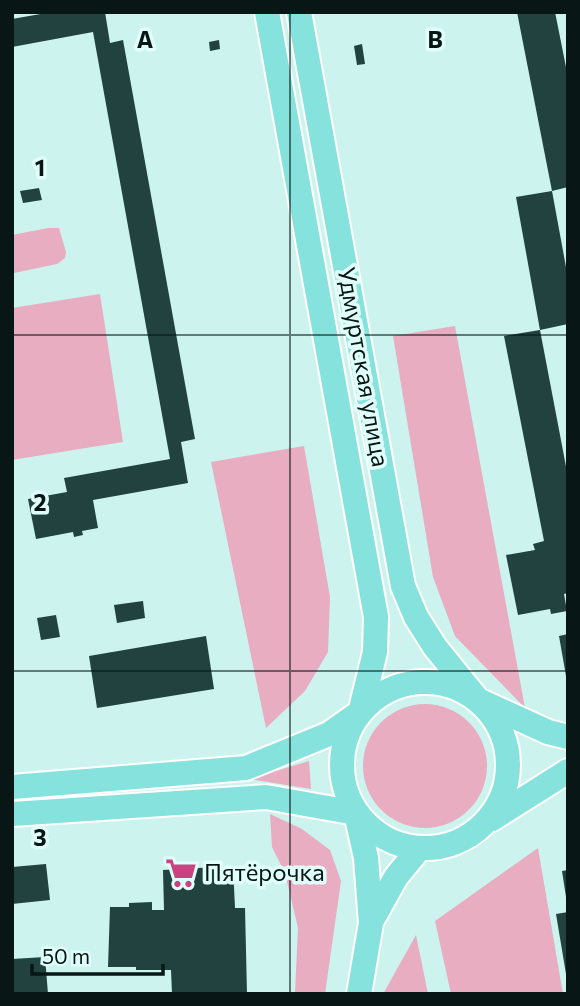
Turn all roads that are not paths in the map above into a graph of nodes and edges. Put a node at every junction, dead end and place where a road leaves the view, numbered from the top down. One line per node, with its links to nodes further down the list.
1 (267, 12): 4 (main road, Удмуртская улица)
2 (299, 12): 3 (main road, Удмуртская улица)
3 (478, 700): 4 (main road); 5 (main road); 10 (main road)
4 (360, 713): 7 (main road); 8 (main road)
5 (568, 737)
6 (568, 771): 10 (main road)
7 (12, 787)
8 (356, 813): 9 (main road); 11 (main road); 12 (main road)
9 (12, 814)
10 (486, 824): 11 (main road)
11 (419, 849): 12 (main road)
12 (371, 923): 13 (main road)
13 (359, 994)

